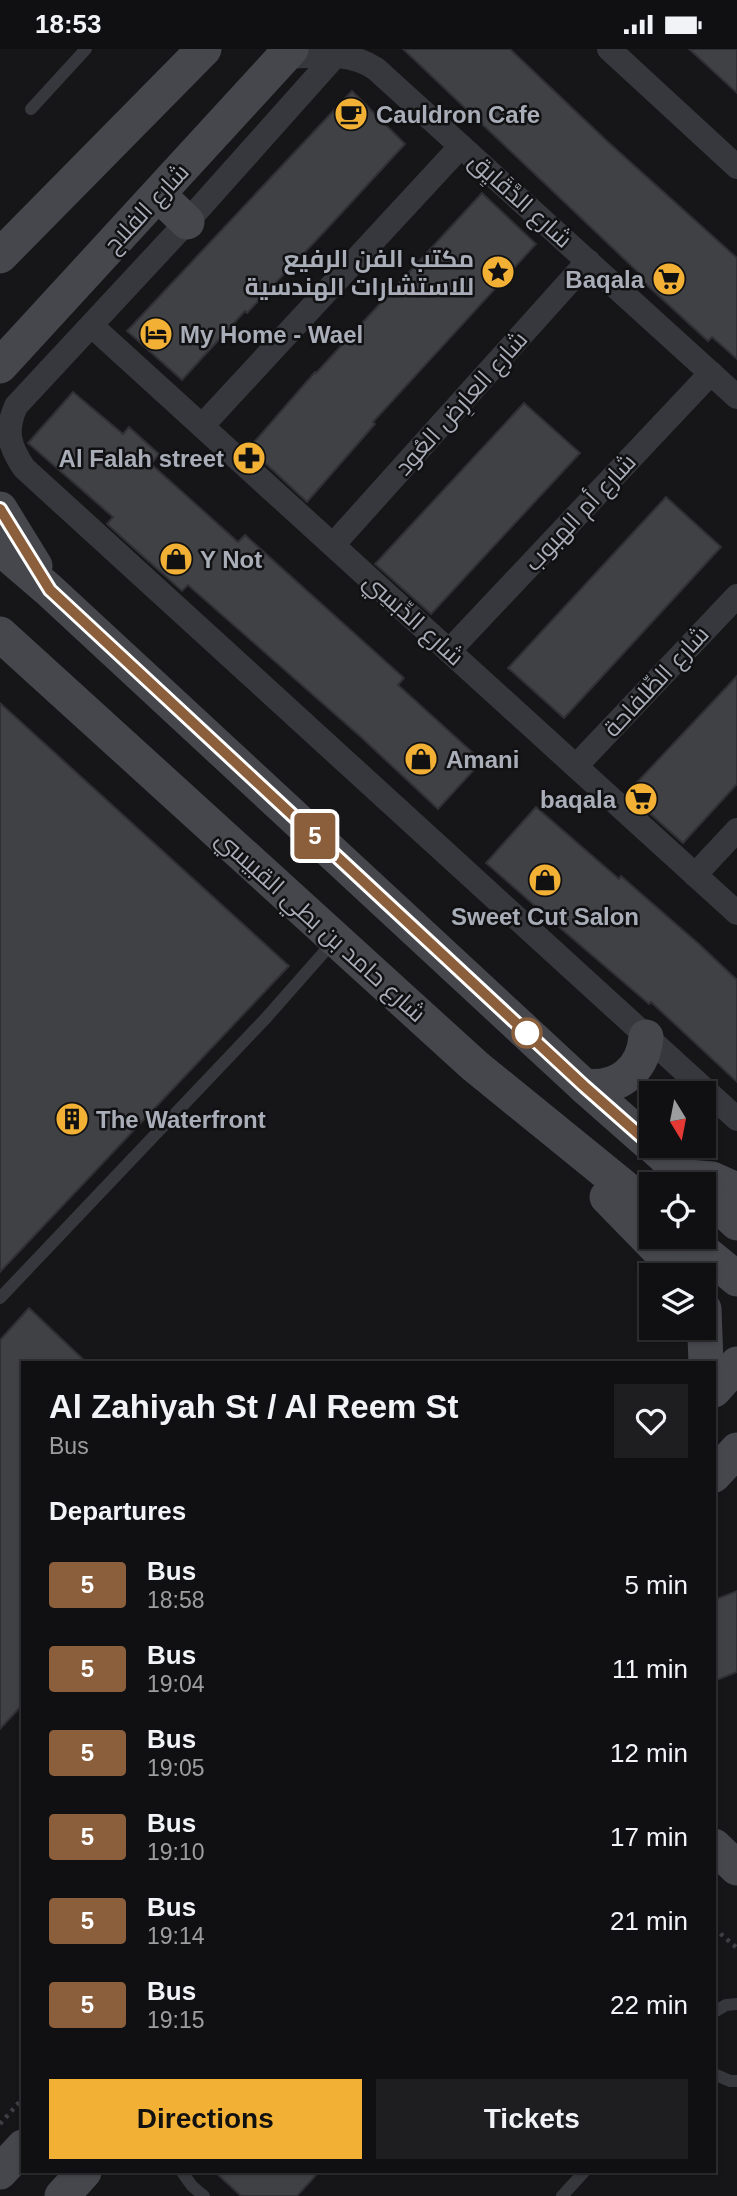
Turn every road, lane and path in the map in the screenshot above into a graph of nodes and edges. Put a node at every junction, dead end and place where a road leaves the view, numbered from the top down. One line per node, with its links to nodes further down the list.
1 (86, 49): 6 (lane)
2 (204, 49): 11 (main road)
3 (609, 49): 8 (street)
4 (287, 53): 5 (street, شارع الدَّقَايِق); 9 (main road, شارع الفلاح)
5 (336, 55): 7 (street, شارع الدَّقَايِق); 10 (street)
6 (31, 109)
7 (461, 146): 12 (street, شارع الدَّقَايِق); 17 (street)
8 (737, 167)
9 (159, 195): 10 (main road); 14 (main road, شارع الفلاح)
10 (187, 222): 13 (street)
11 (0, 257)
12 (588, 261): 15 (street, شارع الدَّقَايِق); 19 (street, شارع العارِض العُود)
13 (92, 326): 17 (street, شارع الدِّبسِي); 30 (street)
14 (1, 366)
15 (711, 373): 16 (street, شارع الدَّقَايِق); 24 (street, شارع أم الهبوب)
16 (737, 397)
17 (202, 426): 19 (street, شارع الدِّبسِي)
18 (0, 509): 21 (main road)
19 (333, 545): 24 (street, شارع الدِّبسِي)
20 (0, 548): 21 (main road)
21 (50, 590): 32 (main road)
22 (737, 596): 25 (street, شارع الطِّلفاحة)
23 (0, 634): 29 (main road, شارع حامد بن بطي القبيسي)
24 (449, 651): 25 (street, شارع الدِّبسِي)
25 (576, 766): 27 (street, شارع الدِّبسِي)
26 (737, 830): 27 (street)
27 (695, 875): 28 (street, شارع الدِّبسِي)
28 (737, 912)
29 (335, 939): 31 (main road, شارع حامد بن بطي القبيسي); 45 (lane)
30 (646, 1037): 32 (main road); 33 (street)
31 (475, 1066): 39 (main road, شارع حامد بن بطي القبيسي); 43 (main road)
32 (584, 1086): 34 (main road)
33 (737, 1119)
34 (639, 1134)
35 (668, 1159): 36 (main road)
36 (682, 1172)
37 (716, 1181): 38 (main road)
38 (737, 1190)
39 (639, 1199)
40 (716, 1203): 41 (main road)
41 (737, 1223)
42 (701, 1249): 44 (main road)
43 (671, 1263)
44 (737, 1279)
45 (0, 1298)
46 (705, 1340): 47 (main road)
47 (706, 1361)
48 (737, 1364): 49 (main road)
49 (716, 1388)
50 (737, 1450): 51 (main road)
51 (716, 1473)
52 (716, 1848): 53 (main road)
53 (737, 1868)
54 (716, 1930): 55 (path)
55 (737, 1948)
56 (737, 2004): 57 (lane)
57 (716, 2008)
58 (716, 2075): 59 (lane)
59 (735, 2083)
60 (21, 2100): 61 (path)
61 (0, 2124)
62 (21, 2149): 63 (main road)
63 (0, 2172)
64 (83, 2173): 67 (main road)
65 (183, 2173): 68 (lane)
66 (583, 2173): 69 (lane)
67 (62, 2196)
68 (204, 2196)
69 (562, 2196)

